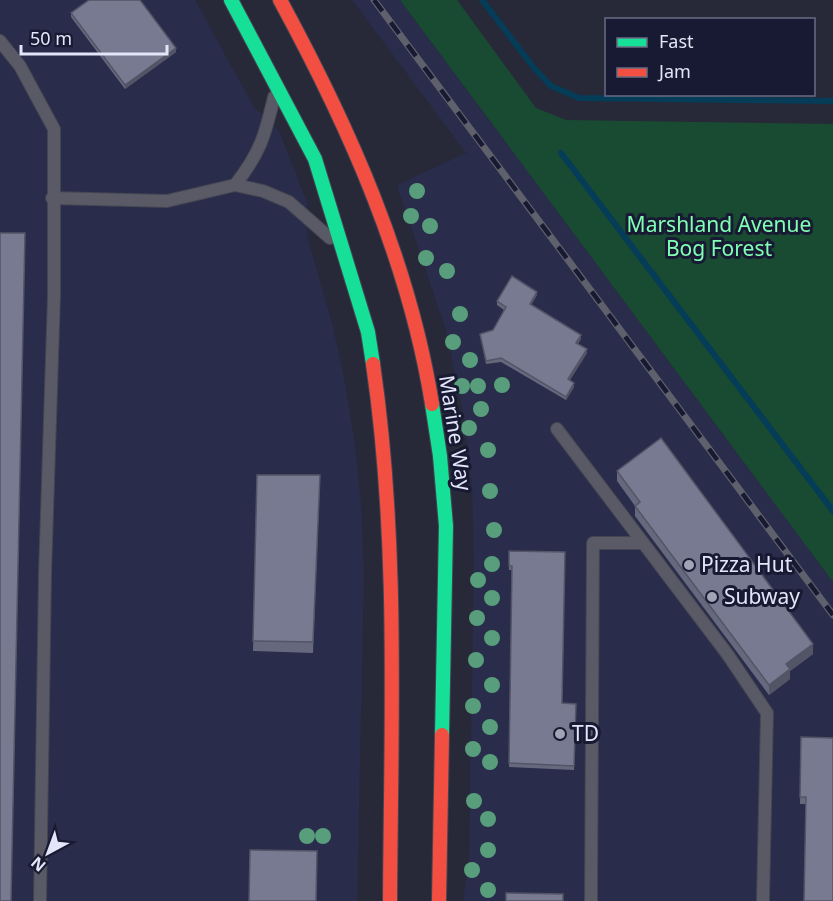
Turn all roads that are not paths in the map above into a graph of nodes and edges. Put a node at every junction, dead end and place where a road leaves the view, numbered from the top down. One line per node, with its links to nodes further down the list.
1 (231, 0): 4 (main road)
2 (280, 0): 12 (main road, Marine Way)
3 (0, 41): 6 (lane)
4 (277, 84): 5 (lane); 7 (main road)
5 (235, 185): 6 (lane); 7 (lane)
6 (52, 198): 10 (lane)
7 (343, 249): 11 (main road)
8 (557, 429): 9 (lane)
9 (642, 543): 13 (lane); 14 (lane)
10 (40, 901)
11 (390, 901)
12 (439, 901)
13 (591, 901)
14 (763, 901)

